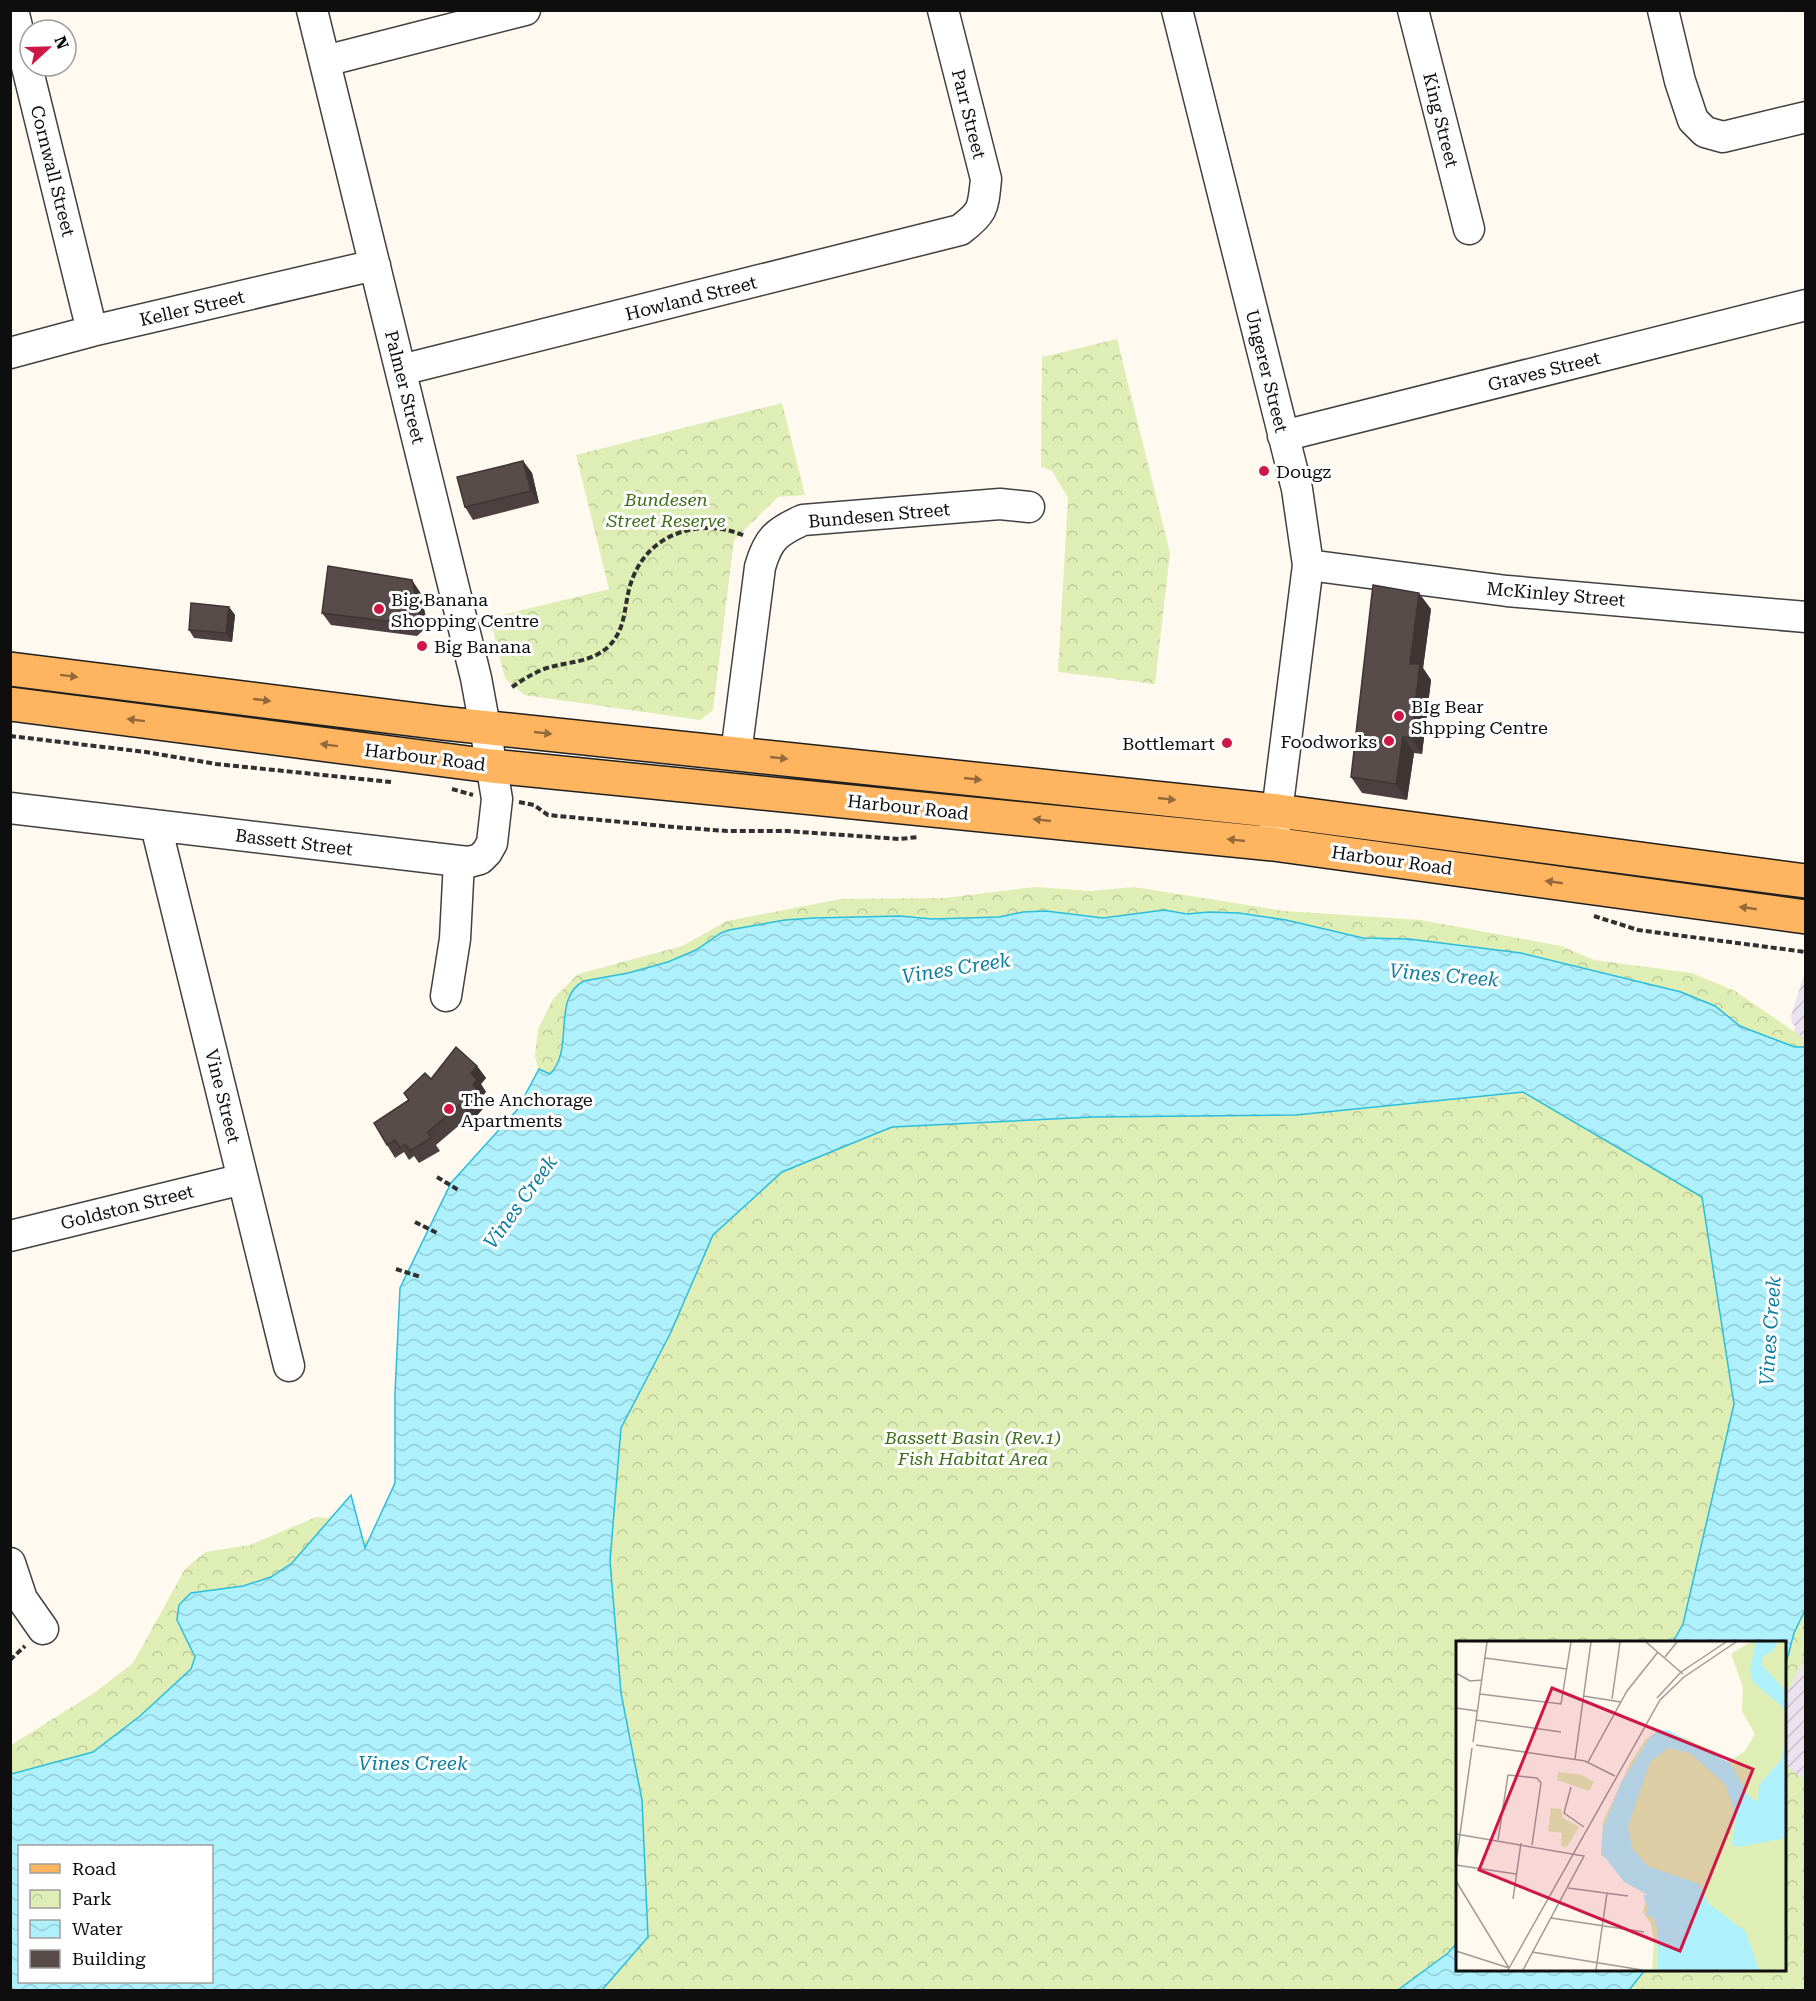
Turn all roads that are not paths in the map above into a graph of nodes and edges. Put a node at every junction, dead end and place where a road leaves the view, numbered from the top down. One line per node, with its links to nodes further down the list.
1 (13, 10): 14 (street, Cornwall Street)
2 (312, 10): 8 (street, Palmer Street)
3 (525, 10): 8 (street)
4 (943, 10): 10 (street, Parr Street)
5 (1177, 10): 17 (street, Ungerer Street)
6 (1413, 10): 11 (street, King Street)
7 (1663, 10): 9 (street)
8 (325, 61): 12 (street, Palmer Street)
9 (1806, 117)
10 (978, 217): 16 (street, Howland Street)
11 (1468, 230)
12 (375, 265): 14 (street, Keller Street); 16 (street, Palmer Street)
13 (1806, 305): 17 (street, Graves Street)
14 (92, 331): 15 (street, Keller Street)
15 (10, 353)
16 (401, 370): 23 (street, Palmer Street)
17 (1283, 436): 19 (street, Ungerer Street)
18 (1029, 507): 24 (street, Bundesen Street)
19 (1308, 565): 20 (street, McKinley Street); 27 (street, Ungerer Street)
20 (1806, 617)
21 (10, 669): 23 (main road, Harbour Road, one-way to 23)
22 (10, 704): 25 (main road, Harbour Road, one-way to 22)
23 (485, 727): 24 (main road, Harbour Road, one-way to 24); 25 (street, Palmer Street)
24 (736, 754): 27 (main road, Harbour Road, one-way to 27)
25 (491, 766): 29 (main road, Harbour Road, one-way to 25); 30 (street, Bassett Street)
26 (10, 808): 28 (street, Bassett Street)
27 (1278, 811): 29 (street, Ungerer Street); 31 (main road, Harbour Road)
28 (156, 826): 30 (street, Bassett Street); 34 (street, Vine Street)
29 (1273, 844): 32 (main road, Harbour Road, one-way to 29)
30 (459, 861): 33 (street)
31 (1806, 881)
32 (1806, 917)
33 (446, 996)
34 (243, 1179): 35 (street, Goldston Street); 36 (street, Vine Street)
35 (10, 1236)
36 (289, 1366)
37 (10, 1563): 38 (street)
38 (43, 1629)

